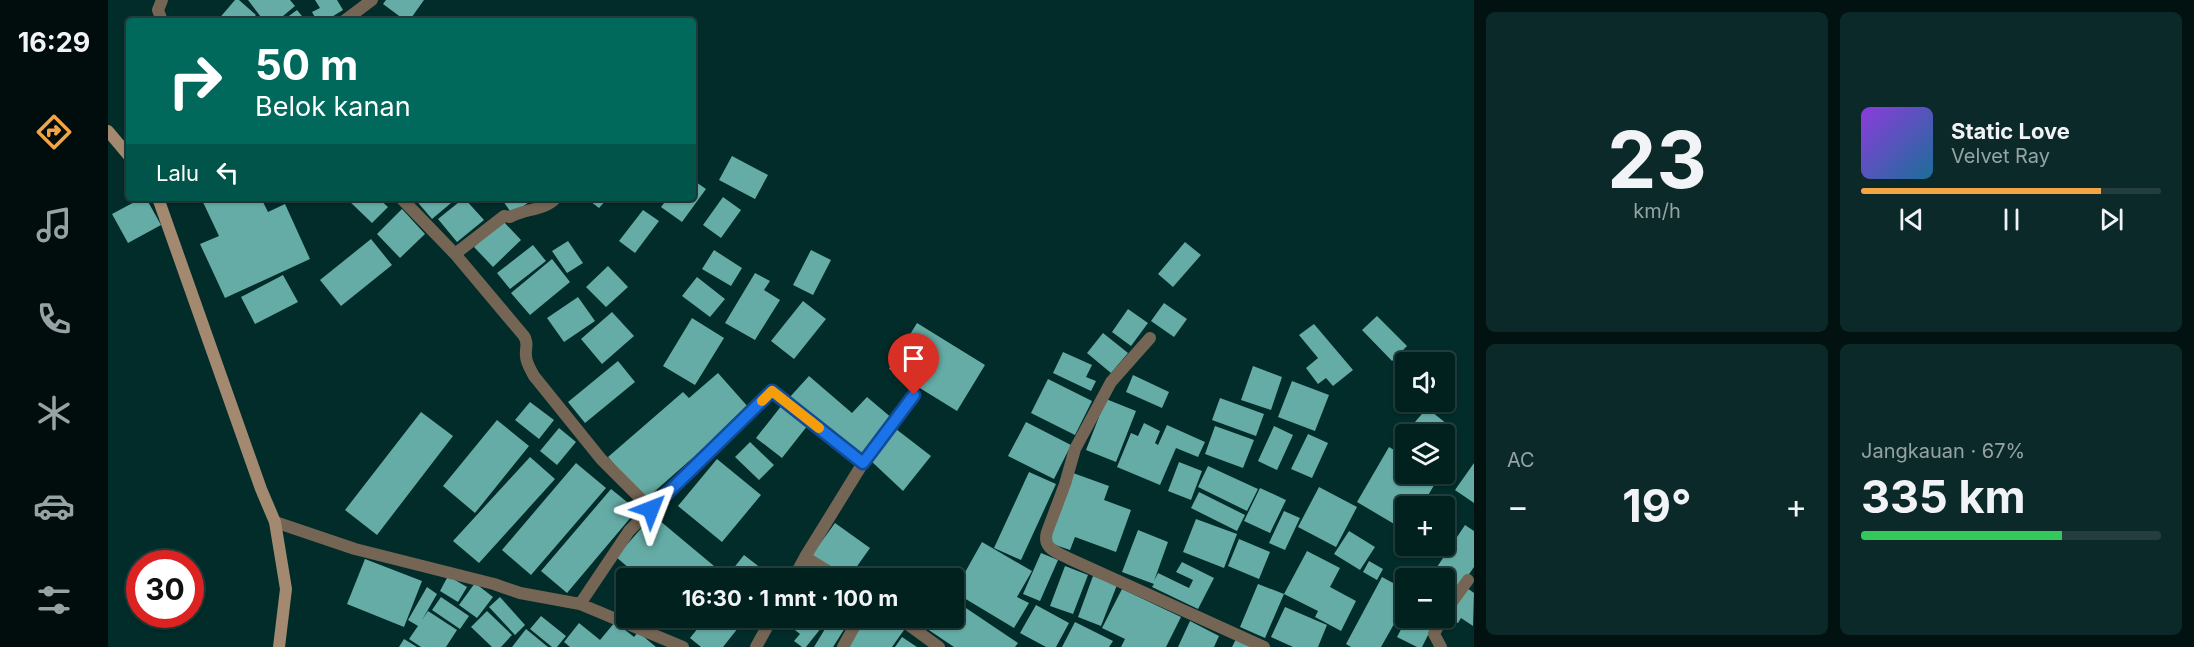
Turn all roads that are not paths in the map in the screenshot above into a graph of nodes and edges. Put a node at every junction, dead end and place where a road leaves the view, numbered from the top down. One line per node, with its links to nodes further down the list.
1 (162, 0): 3 (street)
2 (372, 0): 4 (street)
3 (161, 18)
4 (348, 18)
5 (108, 131): 6 (street)
6 (126, 152)
7 (161, 201): 15 (street)
8 (403, 201): 10 (street)
9 (553, 201): 10 (street)
10 (455, 254): 14 (street)
11 (1150, 338): 31 (street)
12 (914, 395): 13 (street)
13 (863, 463): 14 (street); 16 (street)
14 (651, 509): 21 (street)
15 (275, 522): 21 (street); 26 (street)
16 (805, 557): 17 (street); 18 (street)
17 (799, 568)
18 (823, 568)
19 (1468, 580): 20 (street)
20 (1455, 598)
21 (580, 604): 27 (street)
22 (766, 628): 28 (street)
23 (853, 628): 29 (street)
24 (913, 628): 30 (street)
25 (1437, 628): 32 (street)
26 (279, 647)
27 (682, 647)
28 (756, 647)
29 (843, 647)
30 (939, 647)
31 (1264, 647)
32 (1441, 647)

